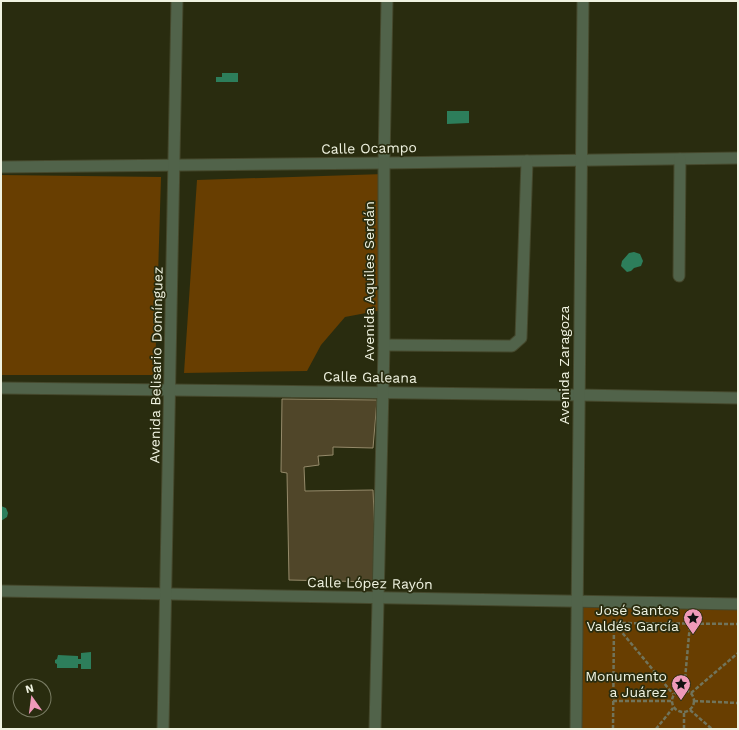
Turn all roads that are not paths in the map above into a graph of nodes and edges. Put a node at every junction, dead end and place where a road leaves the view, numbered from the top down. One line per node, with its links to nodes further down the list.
1 (177, 1): 9 (street, Avenida Belisario Domínguez)
2 (387, 1): 8 (street, Avenida Aquiles Serdán)
3 (583, 1): 6 (street, Avenida Zaragoza)
4 (738, 158): 5 (street, Calle Ocampo)
5 (680, 159): 6 (street, Calle Ocampo); 11 (street)
6 (581, 160): 7 (street, Calle Ocampo); 16 (street, Avenida Zaragoza)
7 (527, 161): 8 (street, Calle Ocampo); 12 (street)
8 (384, 163): 9 (street, Calle Ocampo); 12 (street, Avenida Aquiles Serdán)
9 (175, 164): 10 (street, Calle Ocampo); 14 (street, Avenida Belisario Domínguez)
10 (1, 167)
11 (679, 276)
12 (384, 345): 15 (street, Avenida Aquiles Serdán)
13 (1, 388): 14 (street, Calle Galeana)
14 (170, 390): 15 (street, Calle Galeana); 19 (street, Avenida Belisario Domínguez)
15 (383, 392): 16 (street, Calle Galeana); 20 (street, Avenida Aquiles Serdán)
16 (579, 395): 17 (street, Calle Galeana); 21 (street, Avenida Zaragoza)
17 (738, 398)
18 (1, 592): 19 (street, Calle López Rayón)
19 (166, 594): 20 (street, Calle López Rayón); 23 (street, Avenida Belisario Domínguez)
20 (378, 598): 21 (street, Calle López Rayón); 24 (street, Avenida Aquiles Serdán)
21 (577, 601): 22 (street, Calle López Rayón); 25 (street, Avenida Zaragoza)
22 (738, 604)
23 (163, 729)
24 (375, 729)
25 (576, 729)

